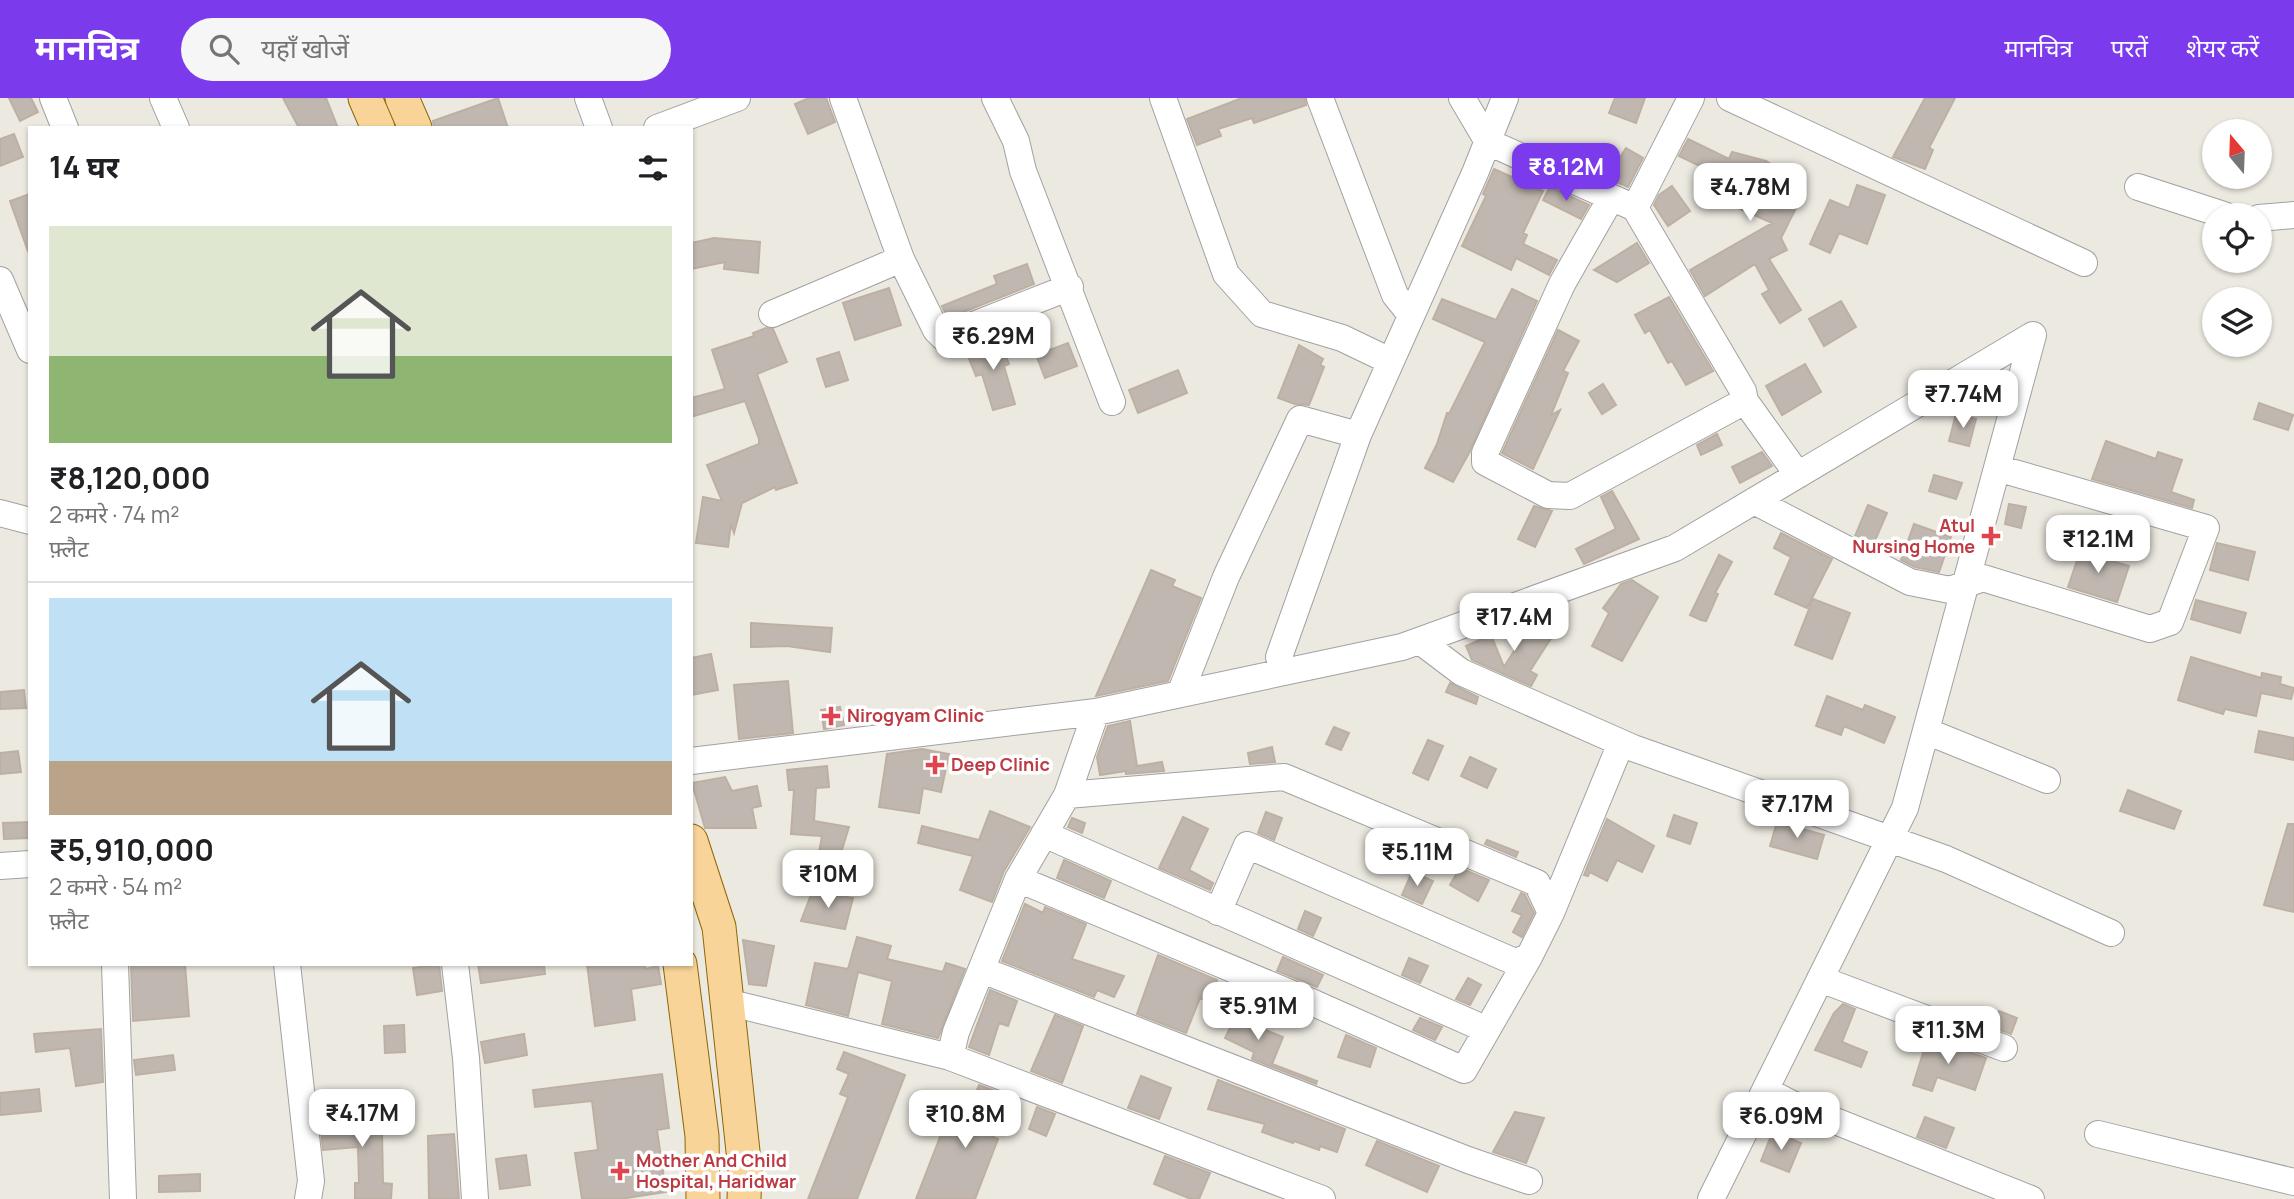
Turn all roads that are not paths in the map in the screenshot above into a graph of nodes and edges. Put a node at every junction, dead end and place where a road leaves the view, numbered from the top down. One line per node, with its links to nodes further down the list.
1 (52, 98): 15 (street)
2 (163, 98): 16 (street)
3 (365, 98): 17 (main road)
4 (402, 98): 18 (main road)
5 (588, 98): 19 (street)
6 (737, 98): 20 (street)
7 (844, 98): 27 (street)
8 (995, 98): 30 (street)
9 (1163, 98): 34 (street)
10 (1320, 98): 32 (street)
11 (1462, 98): 21 (street)
12 (1505, 98): 21 (street)
13 (1691, 98): 23 (street)
14 (1733, 98): 28 (street)
15 (64, 126)
16 (175, 126)
17 (376, 126)
18 (414, 126)
19 (598, 126)
20 (662, 126)
21 (1488, 142): 23 (street); 32 (street)
22 (2138, 187): 24 (street)
23 (1623, 203): 35 (street); 35 (street)
24 (2202, 208)
25 (2294, 215): 26 (street)
26 (2272, 217)
27 (901, 258): 30 (street); 31 (street)
28 (2084, 263)
29 (0, 280): 33 (street)
30 (1070, 287): 36 (street)
31 (772, 314)
32 (1411, 315): 34 (street)
33 (28, 345)
34 (1390, 360): 37 (street)
35 (1745, 401): 39 (street)
36 (1112, 402)
37 (1357, 435): 45 (street); 46 (street)
38 (1997, 468): 39 (street); 43 (street); 43 (street)
39 (1798, 474): 40 (street)
40 (1754, 501): 43 (street); 44 (street)
41 (0, 513): 42 (street)
42 (28, 520)
43 (1963, 583): 48 (street)
44 (1420, 641): 45 (street); 49 (street)
45 (1284, 673): 46 (street)
46 (1180, 694): 47 (street)
47 (1096, 712): 50 (street); 52 (street)
48 (1926, 731): 51 (street); 54 (street)
49 (1621, 743): 54 (street); 60 (street)
50 (693, 761)
51 (2047, 780)
52 (1067, 795): 53 (street); 60 (street)
53 (1044, 834): 58 (street); 59 (street)
54 (1890, 838): 61 (street); 68 (street)
55 (693, 847): 69 (main road)
56 (28, 864): 57 (street)
57 (0, 866)
58 (1018, 879): 67 (street); 70 (street)
59 (1217, 912): 62 (street); 70 (street)
60 (1551, 913): 62 (street)
61 (2111, 933)
62 (1529, 957): 70 (street)
63 (115, 966): 77 (street)
64 (287, 966): 78 (street)
65 (455, 966): 79 (street)
66 (680, 966): 80 (main road)
67 (982, 970): 72 (street); 75 (street)
68 (1820, 979): 71 (street); 73 (street)
69 (727, 1002): 72 (street); 81 (main road)
70 (1486, 1029)
71 (2004, 1048)
72 (950, 1057): 82 (street)
73 (1765, 1090): 83 (street); 84 (street)
74 (2098, 1135): 76 (street)
75 (1529, 1181)
76 (2294, 1184): 85 (street)
77 (124, 1199)
78 (308, 1199)
79 (475, 1199)
80 (703, 1199)
81 (744, 1199)
82 (1322, 1199)
83 (1711, 1199)
84 (2031, 1199)
85 (2290, 1199)

